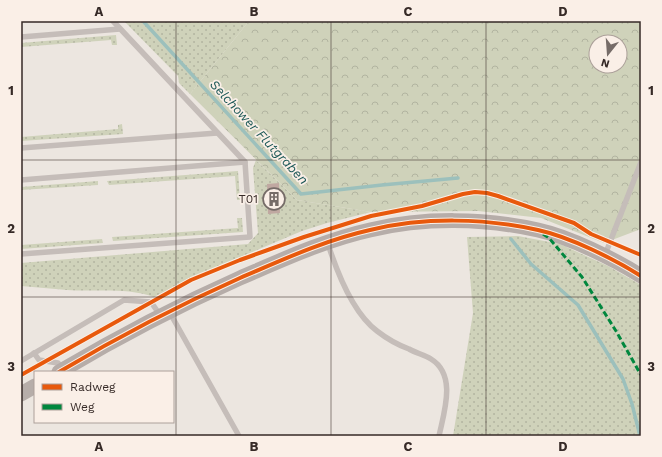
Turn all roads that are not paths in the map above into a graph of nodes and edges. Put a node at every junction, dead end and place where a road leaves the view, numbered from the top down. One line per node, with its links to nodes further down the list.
1 (113, 21): 2 (lane)
2 (120, 29): 3 (lane); 4 (lane)
3 (21, 37)
4 (217, 134): 5 (lane); 6 (lane)
5 (21, 148)
6 (245, 162): 8 (lane); 10 (lane)
7 (641, 162): 11 (lane)
8 (21, 180)
9 (328, 243): 11 (street); 13 (street); 20 (lane)
10 (21, 254)
11 (604, 256): 12 (street)
12 (641, 276)
13 (165, 313): 14 (lane); 16 (street); 19 (lane)
14 (34, 353): 15 (lane); 16 (lane)
15 (21, 361)
16 (61, 371)
17 (34, 387): 18 (street)
18 (21, 394)
19 (238, 436)
20 (439, 436)

